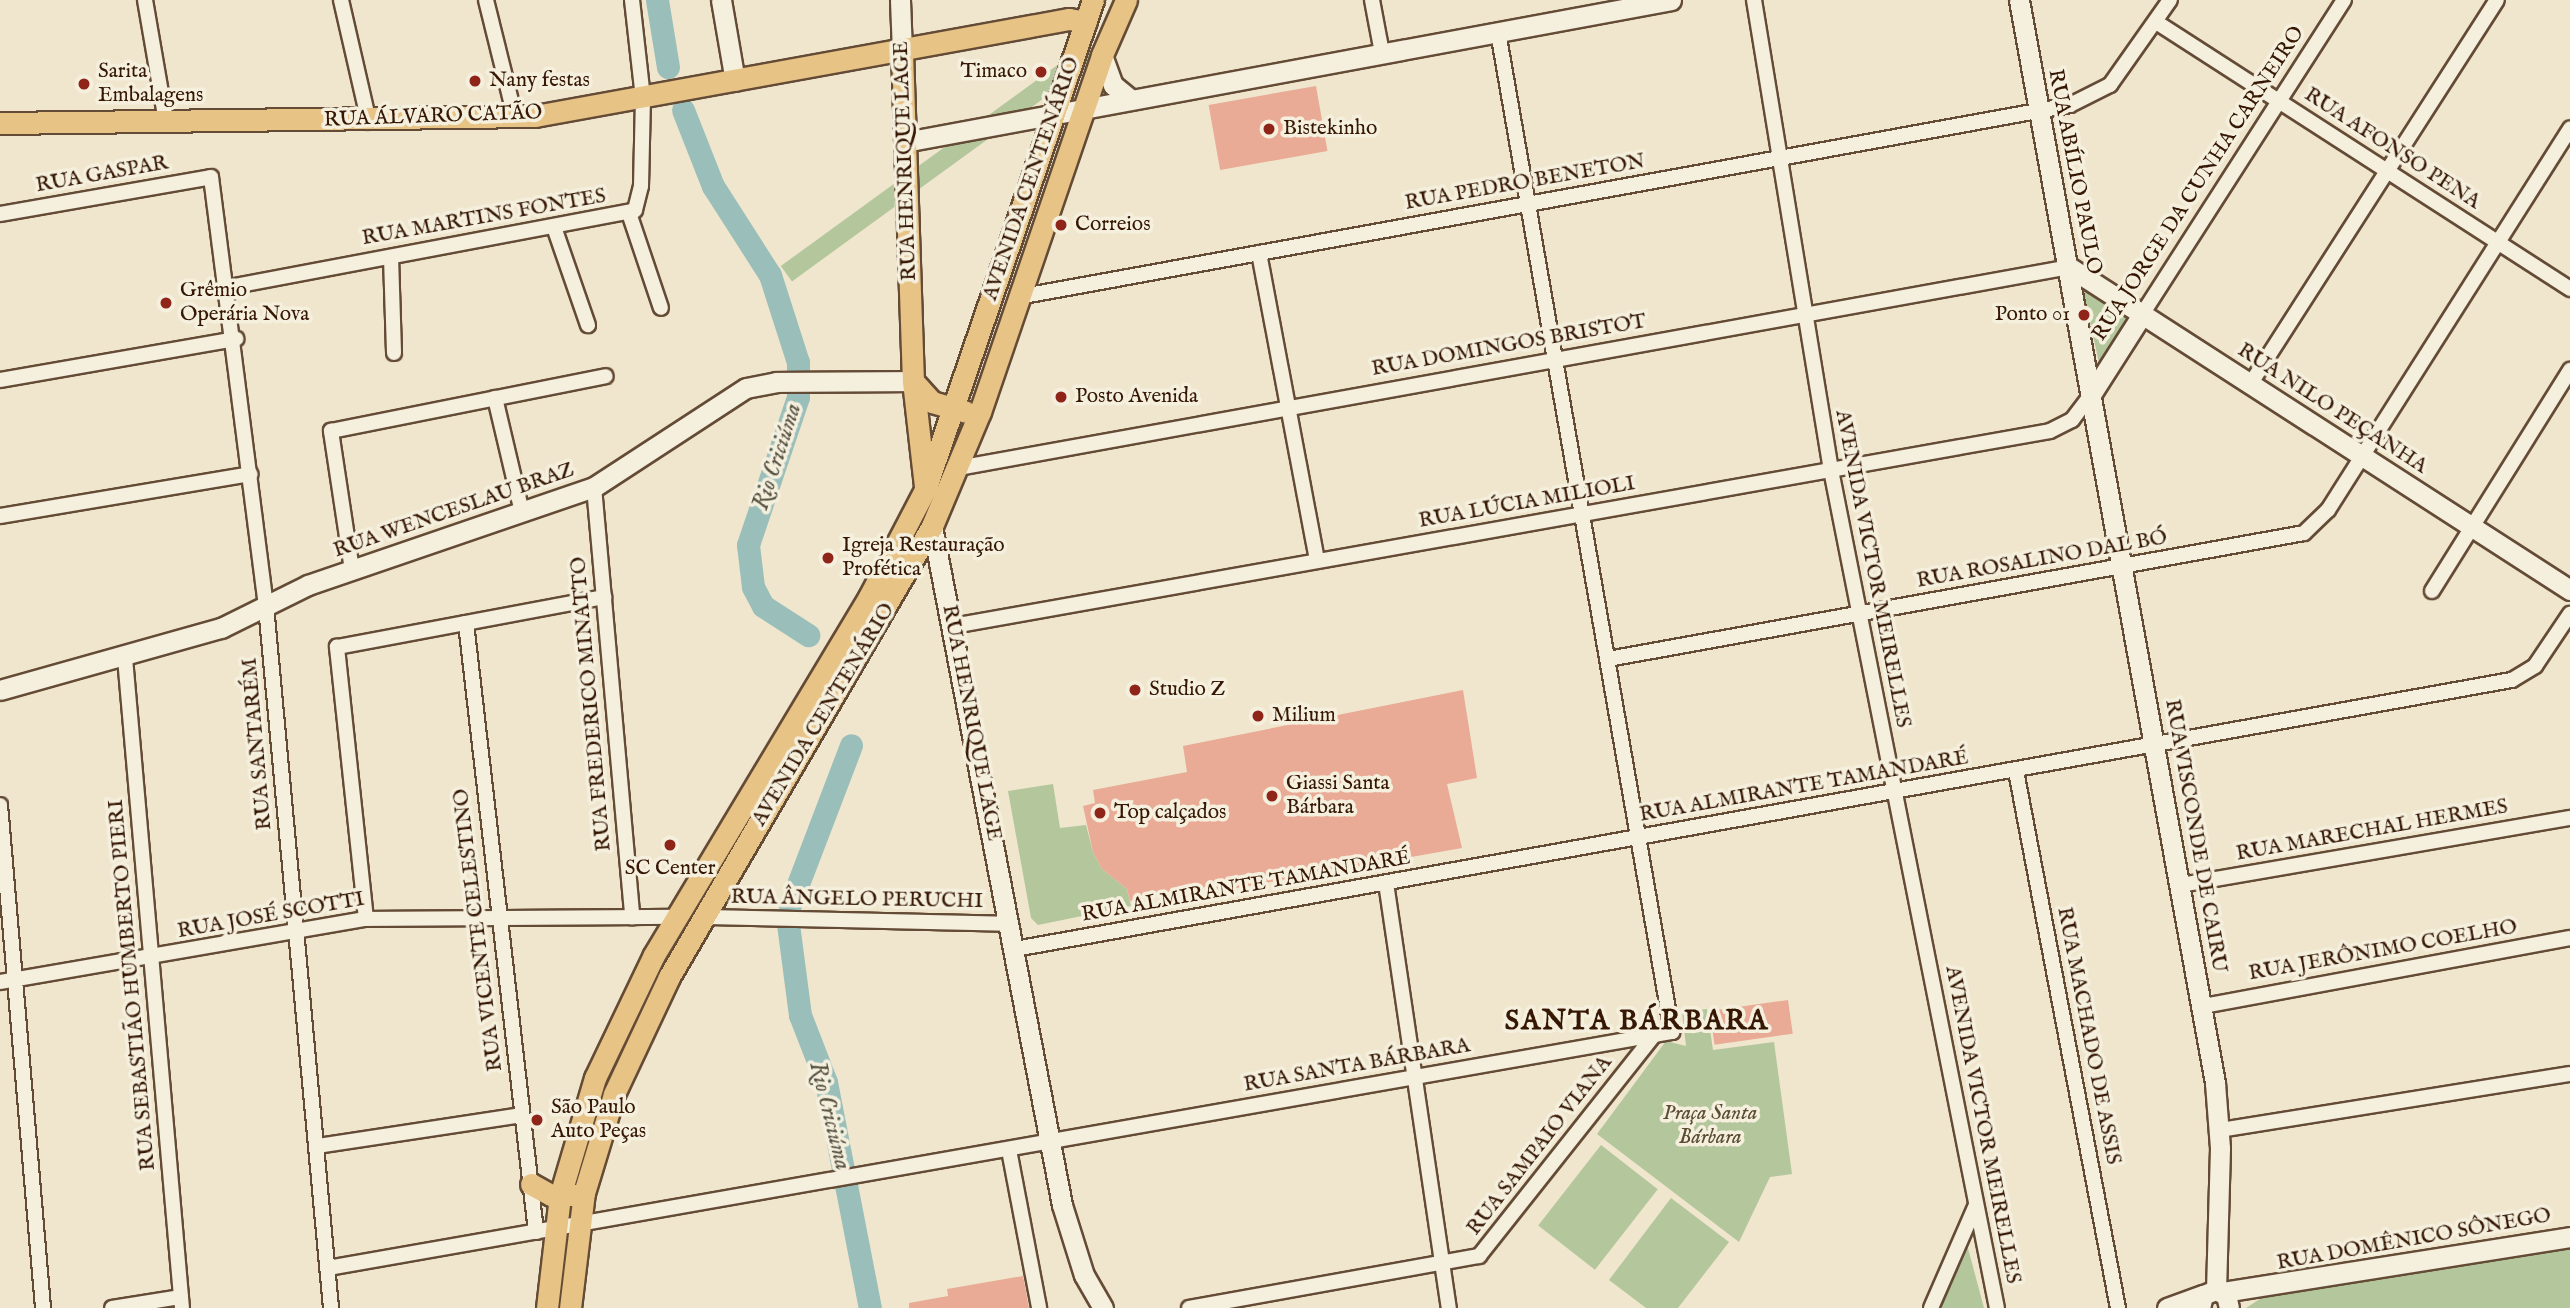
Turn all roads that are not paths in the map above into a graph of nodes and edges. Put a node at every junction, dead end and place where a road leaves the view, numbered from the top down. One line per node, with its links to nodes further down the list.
1 (145, 0): 29 (street)
2 (341, 0): 30 (street)
3 (486, 0): 28 (street)
4 (632, 0): 22 (street, RUA MARTINS FONTES)
5 (721, 0): 21 (street)
6 (900, 0): 18 (street, RUA HENRIQUE LAGE)
7 (1126, 0): 20 (main road, AVENIDA CENTENÁRIO)
8 (1372, 0): 19 (street)
9 (1671, 0): 17 (street)
10 (1754, 0): 34 (street, AVENIDA VICTOR MEIRELLES)
11 (2019, 0): 26 (street, RUA ABÍLIO PAULO)
12 (2170, 0): 16 (street, RUA PEDRO BENETON)
13 (2344, 0): 24 (street, RUA JORGE DA CUNHA CARNEIRO)
14 (2497, 0): 35 (street)
15 (1085, 12): 18 (main road, RUA ÁLVARO CATÃO); 20 (main road); 27 (main road, AVENIDA CENTENÁRIO)
16 (2156, 22): 24 (street, RUA AFONSO PENA); 26 (street, RUA PEDRO BENETON)
17 (1497, 32): 19 (street); 37 (street)
18 (902, 51): 21 (main road, RUA ÁLVARO CATÃO); 33 (main road, RUA HENRIQUE LAGE)
19 (1382, 53): 23 (street)
20 (1102, 55): 23 (street); 25 (main road, AVENIDA CENTENÁRIO)
21 (735, 81): 22 (main road, RUA ÁLVARO CATÃO)
22 (643, 98): 28 (main road, RUA ÁLVARO CATÃO); 38 (street, RUA MARTINS FONTES)
23 (1130, 99): 25 (street)
24 (2279, 101): 35 (street, RUA AFONSO PENA); 49 (street, RUA JORGE DA CUNHA CARNEIRO)
25 (1084, 108): 27 (street); 47 (main road, AVENIDA CENTENÁRIO)
26 (2039, 110): 34 (street, RUA PEDRO BENETON); 44 (street, RUA ABÍLIO PAULO)
27 (1054, 113): 33 (street); 63 (main road, AVENIDA CENTENÁRIO)
28 (515, 117): 30 (main road, RUA ÁLVARO CATÃO)
29 (166, 121): 30 (main road, RUA ÁLVARO CATÃO); 31 (main road, RUA ÁLVARO CATÃO)
30 (369, 122)
31 (0, 123)
32 (2570, 128): 41 (street, RUA ROSALINO DAL BÓ)
33 (905, 142): 58 (main road, RUA HENRIQUE LAGE)
34 (1777, 158): 37 (street, RUA PEDRO BENETON); 50 (street, AVENIDA VICTOR MEIRELLES)
35 (2387, 171): 41 (street, RUA AFONSO PENA); 59 (street)
36 (211, 177): 39 (street, RUA GASPAR); 45 (street, RUA SANTARÉM)
37 (1529, 204): 42 (street, RUA PEDRO BENETON); 54 (street)
38 (629, 213): 40 (street, RUA MARTINS FONTES); 48 (street)
39 (0, 214)
40 (554, 227): 43 (street, RUA MARTINS FONTES); 51 (street)
41 (2498, 242): 46 (street, RUA AFONSO PENA); 65 (street, RUA ROSALINO DAL BÓ)
42 (1259, 253): 47 (street, RUA PEDRO BENETON); 62 (street)
43 (391, 257): 45 (street, RUA MARTINS FONTES); 53 (street)
44 (2068, 267): 49 (street, RUA NILO PEÇANHA); 50 (street, RUA DOMINGOS BRISTOT); 60 (street, RUA ABÍLIO PAULO)
45 (229, 287): 52 (street, RUA SANTARÉM)
46 (2570, 289)
47 (1018, 297): 64 (main road, AVENIDA CENTENÁRIO)
48 (660, 308)
49 (2143, 313): 59 (street, RUA NILO PEÇANHA); 60 (street, RUA JORGE DA CUNHA CARNEIRO)
50 (1802, 315): 54 (street, RUA DOMINGOS BRISTOT); 67 (street, AVENIDA VICTOR MEIRELLES)
51 (588, 325)
52 (236, 339): 57 (street); 68 (street, RUA SANTARÉM)
53 (394, 353)
54 (1556, 359): 62 (street, RUA DOMINGOS BRISTOT); 72 (street)
55 (2570, 370): 75 (street)
56 (606, 376): 61 (street)
57 (0, 380)
58 (913, 380): 63 (main road); 69 (street, RUA WENCESLAU BRAZ); 70 (main road, RUA HENRIQUE LAGE)
59 (2251, 383): 65 (street, RUA NILO PEÇANHA)
60 (2092, 393): 67 (street, RUA LÚCIA MILIOLI); 77 (street, RUA VISCONDE DE CAIRU)
61 (495, 398): 71 (street); 78 (street)
62 (1288, 408): 66 (street, RUA DOMINGOS BRISTOT); 76 (street)
63 (953, 412): 64 (main road); 70 (main road, AVENIDA CENTENÁRIO)
64 (980, 412): 66 (main road, AVENIDA CENTENÁRIO)
65 (2363, 456): 75 (street, RUA NILO PEÇANHA); 77 (street, RUA ROSALINO DAL BÓ)
66 (958, 468): 74 (main road, AVENIDA CENTENÁRIO)
67 (1831, 470): 72 (street, RUA LÚCIA MILIOLI); 83 (street, AVENIDA VICTOR MEIRELLES)
68 (251, 474): 73 (street); 82 (street, RUA SANTARÉM)
69 (594, 487): 71 (street, RUA WENCESLAU BRAZ); 81 (street, RUA FREDERICO MINATTO)
70 (925, 490): 74 (main road, RUA HENRIQUE LAGE); 99 (main road, AVENIDA CENTENÁRIO)
71 (522, 512): 78 (street, RUA WENCESLAU BRAZ)
72 (1583, 514): 76 (street, RUA LÚCIA MILIOLI); 88 (street)
73 (0, 516)
74 (932, 526): 86 (street, RUA HENRIQUE LAGE); 100 (main road, AVENIDA CENTENÁRIO)
75 (2472, 526): 79 (street, RUA NILO PEÇANHA); 80 (street)
76 (1317, 562): 86 (street, RUA LÚCIA MILIOLI)
77 (2124, 566): 83 (street, RUA ROSALINO DAL BÓ); 90 (street, RUA VISCONDE DE CAIRU)
78 (352, 570): 82 (street, RUA WENCESLAU BRAZ)
79 (2570, 590)
80 (2432, 591)
81 (604, 597): 85 (street); 98 (street, RUA FREDERICO MINATTO)
82 (266, 606): 87 (street, RUA WENCESLAU BRAZ); 104 (street, RUA SANTARÉM)
83 (1861, 614): 88 (street, RUA ROSALINO DAL BÓ); 92 (street, AVENIDA VICTOR MEIRELLES)
84 (2570, 614): 90 (street, RUA ALMIRANTE TAMANDARÉ)
85 (466, 623): 101 (street); 102 (street, RUA VICENTE CELESTINO)
86 (953, 626): 103 (street, RUA HENRIQUE LAGE)
87 (125, 658): 89 (street, RUA WENCESLAU BRAZ); 107 (street, RUA SEBASTIÃO HUMBERTO PIERI)
88 (1608, 659): 95 (street)
89 (0, 690)
90 (2157, 746): 91 (street, RUA ALMIRANTE TAMANDARÉ); 97 (street, RUA VISCONDE DE CAIRU)
91 (2015, 771): 92 (street, RUA ALMIRANTE TAMANDARÉ); 141 (street, RUA MACHADO DE ASSIS)
92 (1895, 793): 95 (street, RUA ALMIRANTE TAMANDARÉ); 121 (street, AVENIDA VICTOR MEIRELLES)
93 (0, 805): 108 (street)
94 (2570, 818): 97 (street, RUA MARECHAL HERMES)
95 (1638, 838): 96 (street, RUA ALMIRANTE TAMANDARÉ); 110 (street, RUA SANTA BÁRBARA)
96 (1386, 883): 106 (street, RUA ALMIRANTE TAMANDARÉ); 112 (street)
97 (2182, 885): 109 (street, RUA VISCONDE DE CAIRU)
98 (632, 917): 99 (street, RUA JOSÉ SCOTTI); 102 (street, RUA JOSÉ SCOTTI)
99 (676, 917): 120 (main road, AVENIDA CENTENÁRIO)
100 (704, 917): 103 (street, RUA ÂNGELO PERUCHI); 119 (main road, AVENIDA CENTENÁRIO)
101 (366, 919): 102 (street, RUA JOSÉ SCOTTI); 104 (street, RUA JOSÉ SCOTTI)
102 (499, 919): 113 (street, RUA VICENTE CELESTINO)
103 (1010, 924): 106 (street, RUA HENRIQUE LAGE)
104 (297, 931): 107 (street, RUA JOSÉ SCOTTI); 116 (street, RUA SANTARÉM)
105 (2570, 938): 109 (street, RUA JERÔNIMO COELHO)
106 (1015, 949): 115 (street, RUA HENRIQUE LAGE)
107 (151, 958): 108 (street, RUA JOSÉ SCOTTI); 129 (street, RUA SEBASTIÃO HUMBERTO PIERI)
108 (7, 981): 130 (street)
109 (2203, 1006): 114 (street, RUA VISCONDE DE CAIRU)
110 (1654, 1035): 112 (street, RUA SANTA BÁRBARA); 125 (street, RUA SAMPAIO VIANA)
111 (2570, 1074): 114 (street)
112 (1416, 1076): 115 (street, RUA SANTA BÁRBARA); 125 (street)
113 (522, 1115): 116 (street); 118 (street, RUA VICENTE CELESTINO)
114 (2220, 1130): 128 (street, RUA VISCONDE DE CAIRU)
115 (1050, 1142): 117 (street, RUA SANTA BÁRBARA); 136 (street, RUA HENRIQUE LAGE)
116 (317, 1146): 126 (street, RUA SANTARÉM)
117 (1009, 1150): 122 (street, RUA SANTA BÁRBARA); 135 (street)
118 (531, 1184): 120 (main road); 123 (street, RUA VICENTE CELESTINO)
119 (584, 1193): 120 (main road); 122 (main road, AVENIDA CENTENÁRIO)
120 (560, 1196): 123 (main road, AVENIDA CENTENÁRIO)
121 (1976, 1205): 139 (street); 140 (street, AVENIDA VICTOR MEIRELLES)
122 (578, 1225): 123 (street, RUA SANTA BÁRBARA); 134 (main road, AVENIDA CENTENÁRIO)
123 (545, 1231): 126 (street, RUA SANTA BÁRBARA); 133 (main road, AVENIDA CENTENÁRIO)
124 (2570, 1237): 127 (street, RUA DOMÊNICO SÔNEGO)
125 (1445, 1263): 137 (street, RUA SAMPAIO VIANA); 138 (street)
126 (328, 1268): 132 (street, RUA SANTARÉM)
127 (2266, 1289): 128 (street, RUA DOMÊNICO SÔNEGO); 143 (street, RUA DOMÊNICO SÔNEGO)
128 (2214, 1299): 142 (street, RUA DOMÊNICO SÔNEGO)
129 (182, 1302): 131 (street)
130 (43, 1308)
131 (112, 1308)
132 (331, 1308)
133 (547, 1308)
134 (570, 1308)
135 (1038, 1308)
136 (1102, 1308)
137 (1189, 1308)
138 (1449, 1308)
139 (1931, 1308)
140 (1997, 1308)
141 (2118, 1308)
142 (2170, 1308)
143 (2235, 1308)

